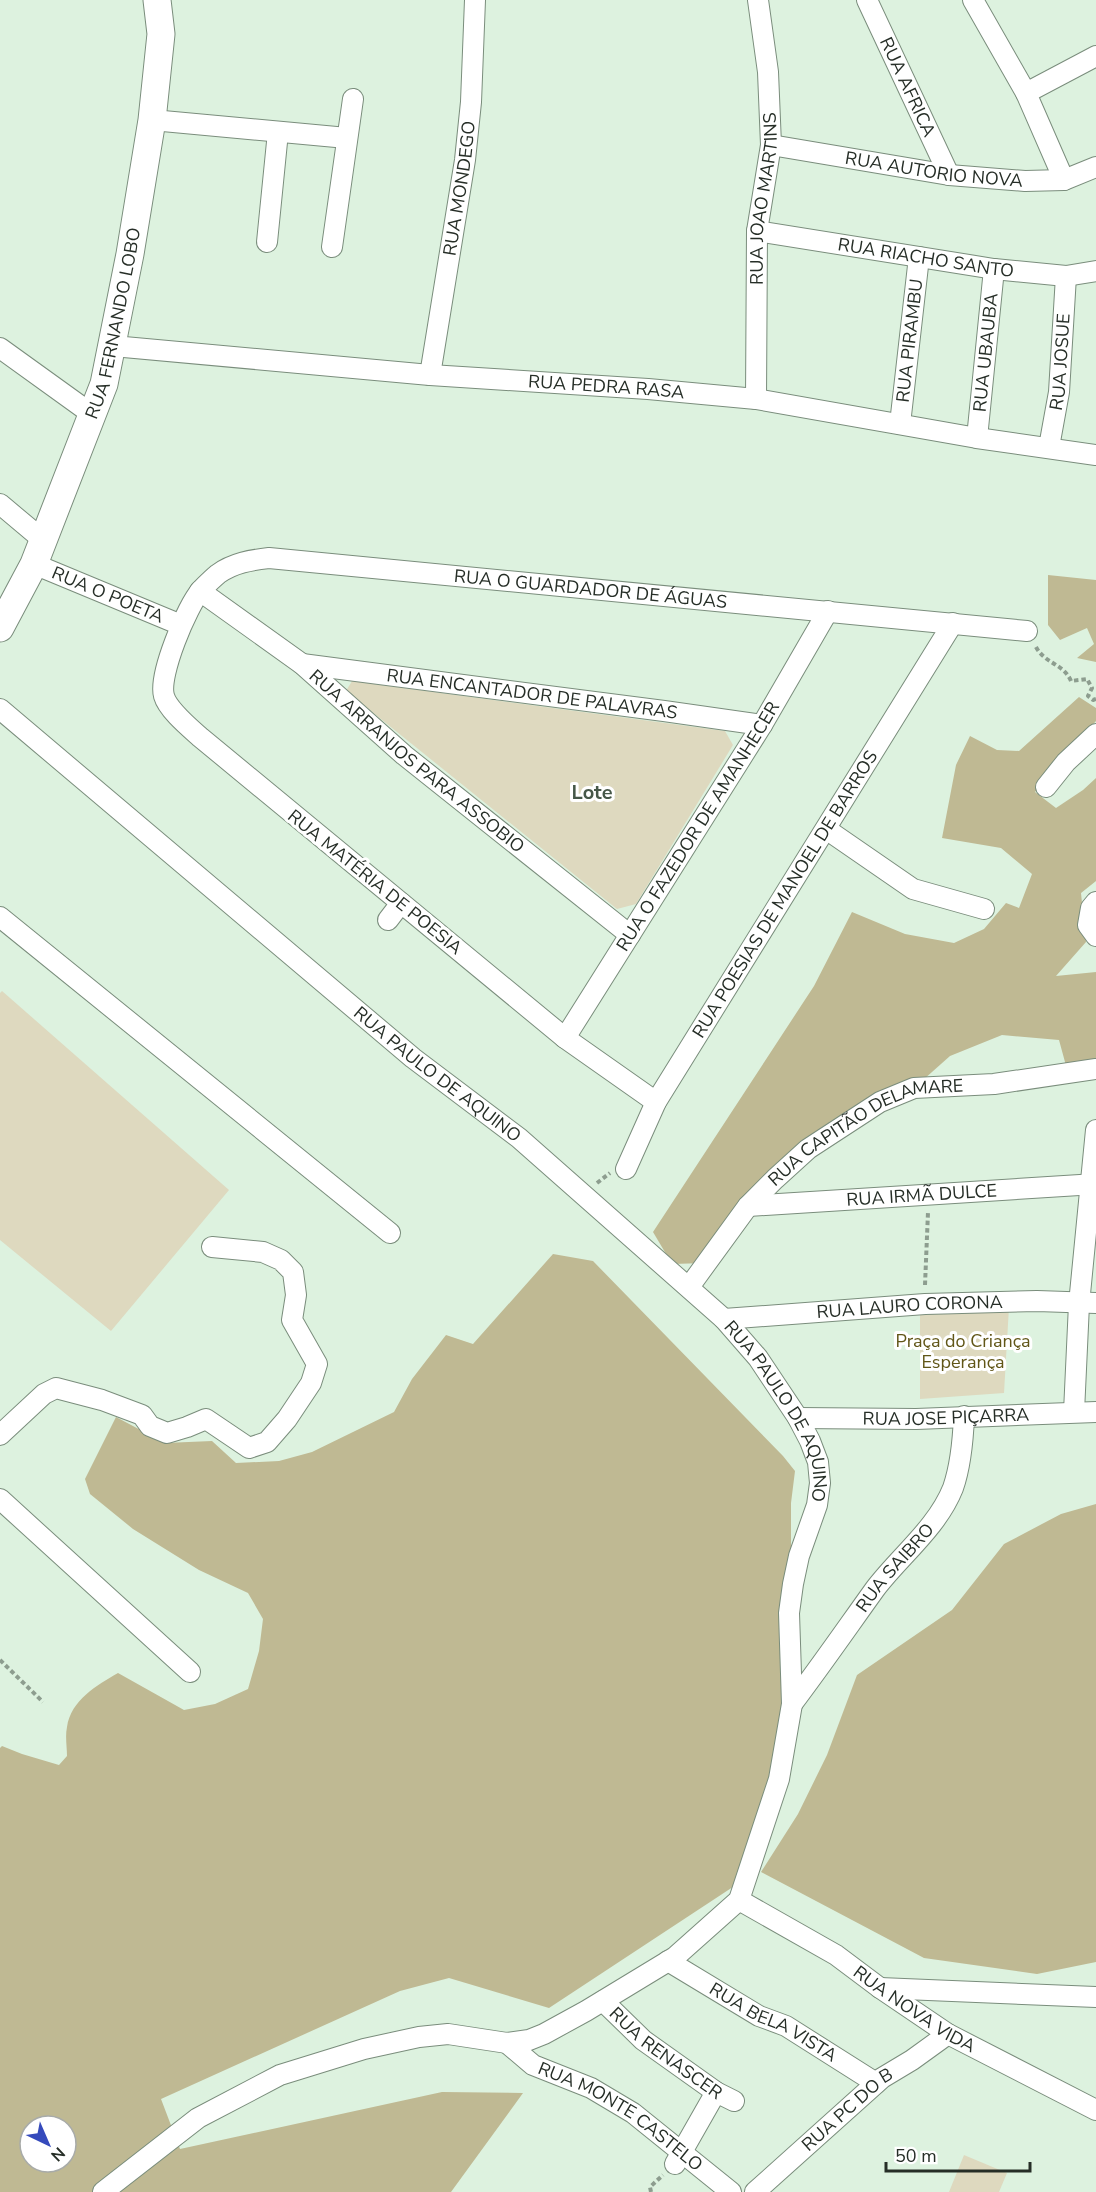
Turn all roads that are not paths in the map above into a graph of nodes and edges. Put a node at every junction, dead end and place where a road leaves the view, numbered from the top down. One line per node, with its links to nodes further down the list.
1 (157, 0): 9 (main road, RUA FERNANDO LOBO)
2 (475, 0): 25 (street, RUA MONDEGO)
3 (758, 0): 12 (street, RUA JOAO MARTINS)
4 (867, 0): 14 (street, RUA AFRICA)
5 (974, 0): 7 (street)
6 (1096, 56): 7 (street)
7 (1026, 93): 15 (street)
8 (353, 99): 11 (street)
9 (152, 120): 10 (street); 23 (main road, RUA FERNANDO LOBO)
10 (278, 132): 11 (street); 17 (street)
11 (347, 138): 18 (street)
12 (771, 145): 14 (street, RUA AUTORIO NOVA); 16 (street, RUA JOAO MARTINS)
13 (1096, 167): 15 (street, RUA AUTORIO NOVA)
14 (949, 175): 15 (street, RUA AUTORIO NOVA)
15 (1064, 180)
16 (757, 231): 19 (street, RUA RIACHO SANTO); 26 (street, RUA JOAO MARTINS)
17 (267, 242)
18 (332, 247)
19 (919, 257): 20 (street, RUA RIACHO SANTO); 28 (street, RUA PIRAMBU)
20 (994, 270): 22 (street, RUA RIACHO SANTO); 29 (street, RUA UBAUBA)
21 (1096, 271): 22 (street, RUA RIACHO SANTO)
22 (1066, 276): 30 (street, RUA JOSUE)
23 (113, 346): 25 (street, RUA PEDRA RASA); 27 (main road, RUA FERNANDO LOBO)
24 (0, 348): 27 (street)
25 (430, 375): 26 (street, RUA PEDRA RASA)
26 (756, 399): 28 (street, RUA PEDRA RASA)
27 (93, 415): 33 (main road, RUA FERNANDO LOBO)
28 (900, 424): 29 (street, RUA PEDRA RASA)
29 (977, 438): 30 (street, RUA PEDRA RASA)
30 (1049, 447): 31 (street, RUA PEDRA RASA)
31 (1096, 455)
32 (0, 504): 33 (street, RUA O POETA)
33 (38, 552): 37 (street, RUA O POETA); 38 (main road, RUA FERNANDO LOBO)
34 (200, 591): 35 (street, RUA O GUARDADOR DE ÁGUAS); 37 (street, RUA O GUARDADOR DE ÁGUAS); 40 (street, RUA ARRANJOS PARA ASSOBIO)
35 (828, 611): 36 (street, RUA O GUARDADOR DE ÁGUAS); 42 (street, RUA O FAZEDOR DE AMANHECER)
36 (953, 623): 39 (street, RUA O GUARDADOR DE ÁGUAS); 45 (street, RUA POESIAS DE MANOEL DE BARROS)
37 (181, 625): 47 (street, RUA MATÉRIA DE POESIA)
38 (0, 628)
39 (1027, 631)
40 (302, 664): 42 (street, RUA ENCANTADOR DE PALAVRAS); 51 (street, RUA ARRANJOS PARA ASSOBIO)
41 (0, 709): 62 (street, RUA PAULO DE AQUINO)
42 (762, 725): 51 (street, RUA O FAZEDOR DE AMANHECER)
43 (1096, 734): 44 (street)
44 (1046, 788)
45 (826, 829): 48 (street); 55 (street, RUA POESIAS DE MANOEL DE BARROS)
46 (1096, 902): 52 (street)
47 (401, 903): 50 (street); 53 (street, RUA MATÉRIA DE POESIA)
48 (984, 909)
49 (0, 917): 60 (street)
50 (388, 920)
51 (630, 935): 53 (street, RUA O FAZEDOR DE AMANHECER)
52 (1096, 936)
53 (565, 1038): 55 (street, RUA MATÉRIA DE POESIA)
54 (1096, 1069): 59 (street, RUA CAPITÃO DELAMARE)
55 (656, 1102): 57 (street, RUA POESIAS DE MANOEL DE BARROS)
56 (1096, 1130): 58 (street)
57 (626, 1169)
58 (1093, 1185): 59 (street, RUA IRMÃ DULCE); 63 (street)
59 (748, 1206): 62 (street, RUA CAPITÃO DELAMARE)
60 (390, 1233)
61 (212, 1247): 69 (street)
62 (689, 1287): 64 (street, RUA PAULO DE AQUINO)
63 (1088, 1304): 64 (street, RUA LAURO CORONA); 65 (street)
64 (724, 1319): 68 (street, RUA PAULO DE AQUINO)
65 (1074, 1412): 66 (street, RUA JOSE PIÇARRA); 67 (street, RUA JOSE PIÇARRA)
66 (1096, 1412)
67 (964, 1416): 68 (street, RUA JOSE PIÇARRA); 72 (street, RUA SAIBRO)
68 (798, 1418): 72 (street, RUA PAULO DE AQUINO)
69 (0, 1435)
70 (0, 1499): 71 (street)
71 (190, 1672)
72 (792, 1704): 73 (street, RUA PAULO DE AQUINO)
73 (739, 1900): 74 (street, RUA PAULO DE AQUINO); 75 (street, RUA NOVA VIDA)
74 (668, 1961): 77 (street, RUA PAULO DE AQUINO); 80 (street, RUA BELA VISTA)
75 (880, 1988): 76 (street); 78 (street, RUA NOVA VIDA)
76 (1096, 1997)
77 (603, 2001): 79 (street, RUA PAULO DE AQUINO); 82 (street, RUA RENASCER)
78 (948, 2034): 80 (street, RUA PC DO B); 81 (street, RUA NOVA VIDA)
79 (507, 2043): 82 (street, RUA MONTE CASTELO); 83 (street, RUA PAULO DE AQUINO)
80 (876, 2083): 85 (street, RUA PC DO B)
81 (1096, 2110)
82 (679, 2158): 84 (street, RUA MONTE CASTELO)
83 (103, 2192)
84 (731, 2192)
85 (755, 2192)

